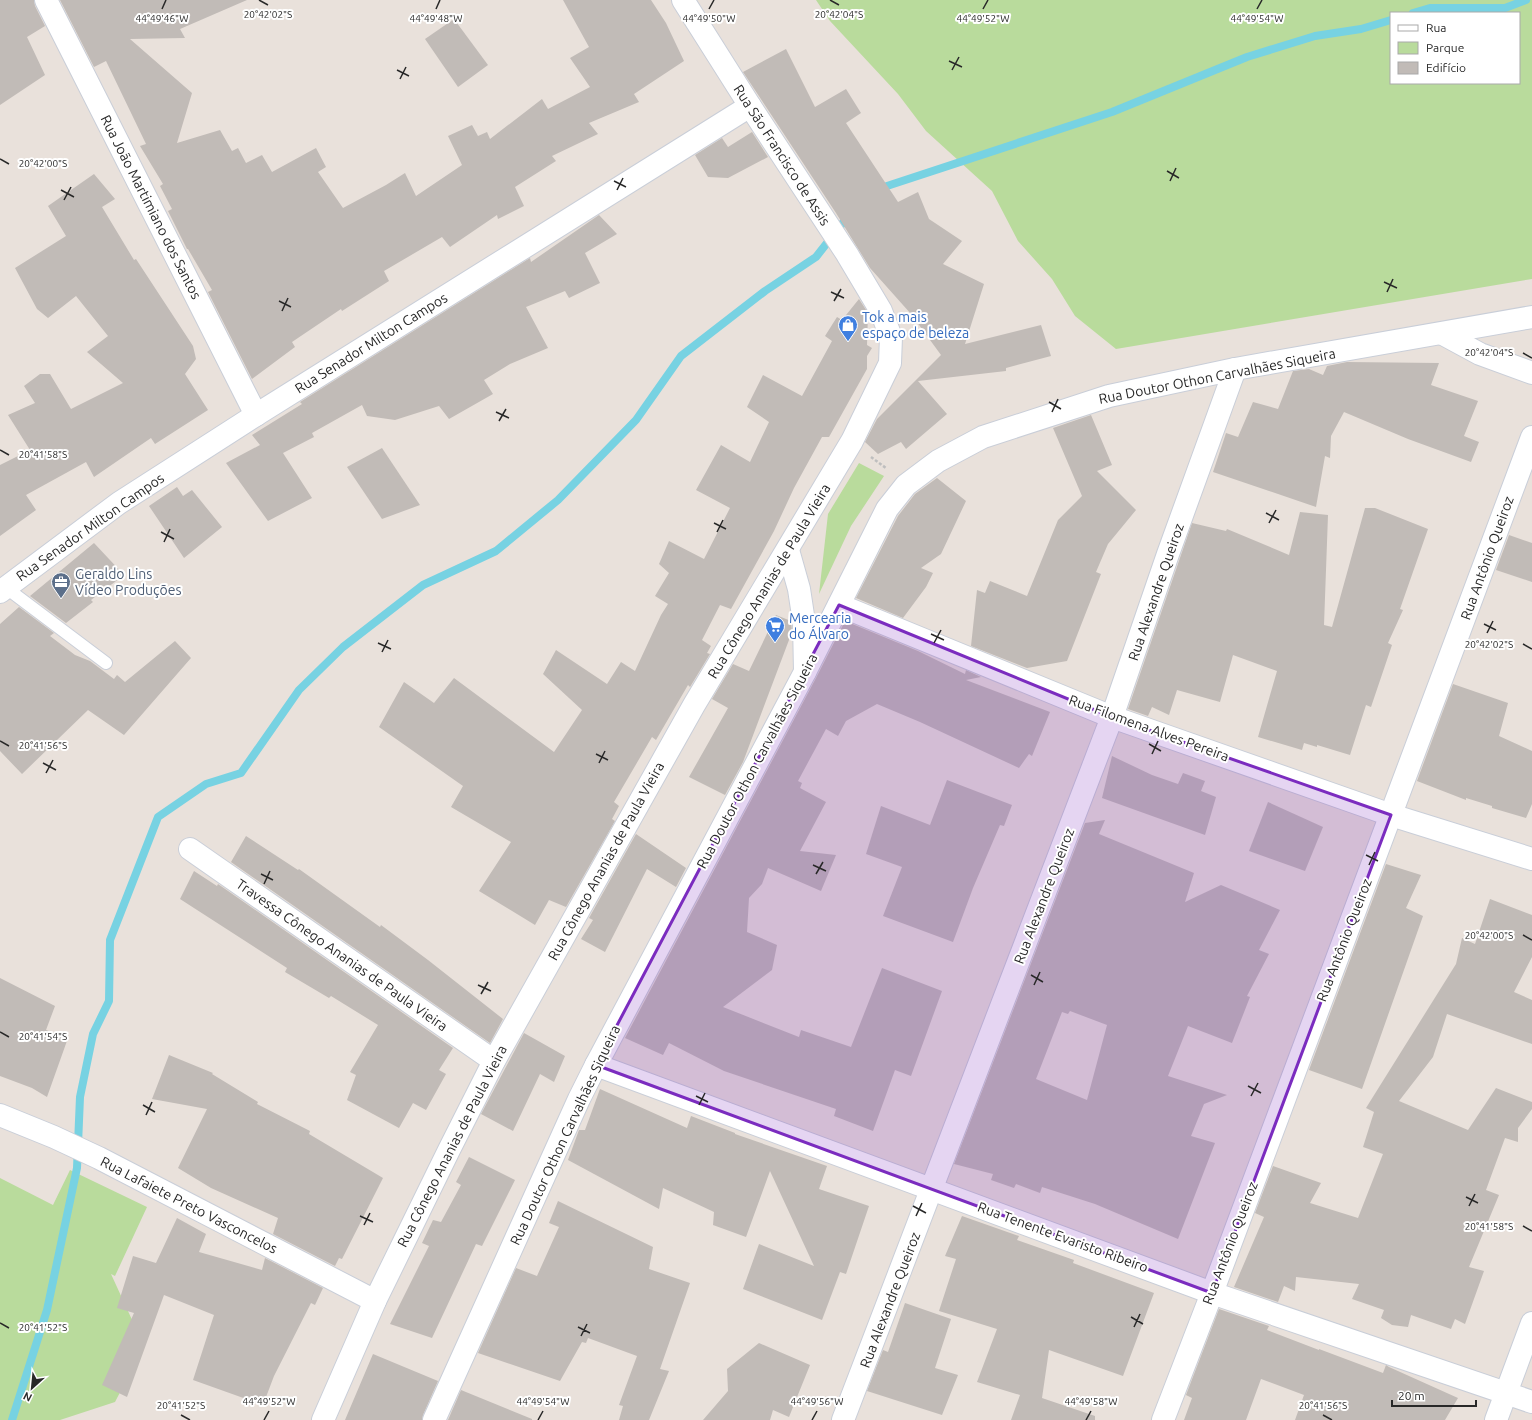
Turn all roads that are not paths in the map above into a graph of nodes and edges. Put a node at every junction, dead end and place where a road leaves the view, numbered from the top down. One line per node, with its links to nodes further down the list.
1 (46, 0): 9 (street, Rua João Martimiano dos Santos)
2 (683, 0): 3 (street, Rua São Francisco de Assis)
3 (750, 106): 4 (street, Rua São Francisco de Assis); 9 (street, Rua Senador Milton Campos)
4 (881, 311): 11 (street, Rua Cônego Ananias de Paula Vieira)
5 (1532, 317): 6 (street, Rua Doutor Othon Carvalhães Siqueira)
6 (1443, 334): 7 (street, Rua Doutor Othon Carvalhães Siqueira); 8 (street)
7 (1235, 369): 13 (street, Rua Doutor Othon Carvalhães Siqueira); 16 (street, Rua Alexandre Queiroz)
8 (1532, 373)
9 (256, 415): 12 (street, Rua Senador Milton Campos)
10 (1532, 437): 17 (street, Rua Antônio Queiroz)
11 (788, 550): 15 (street); 20 (street, Rua Cônego Ananias de Paula Vieira)
12 (2, 589): 14 (lane)
13 (839, 606): 15 (street, Rua Doutor Othon Carvalhães Siqueira); 16 (street, Rua Filomena Alves Pereira)
14 (106, 663)
15 (805, 672): 21 (street, Rua Doutor Othon Carvalhães Siqueira)
16 (1112, 717): 17 (street, Rua Filomena Alves Pereira); 23 (street, Rua Alexandre Queiroz)
17 (1391, 815): 19 (street, Rua Filomena Alves Pereira); 24 (street, Rua Antônio Queiroz)
18 (190, 849): 20 (street, Travessa Cônego Ananias de Paula Vieira)
19 (1532, 860)
20 (494, 1061): 25 (street, Rua Cônego Ananias de Paula Vieira)
21 (596, 1065): 23 (street, Rua Tenente Evaristo Ribeiro); 30 (street, Rua Doutor Othon Carvalhães Siqueira)
22 (0, 1115): 25 (street, Rua Lafaiete Preto Vasconcelos)
23 (933, 1189): 24 (street, Rua Tenente Evaristo Ribeiro); 31 (street, Rua Alexandre Queiroz)
24 (1212, 1293): 27 (street, Rua Tenente Evaristo Ribeiro); 32 (street, Rua Antônio Queiroz)
25 (375, 1301): 29 (street, Rua Cônego Ananias de Paula Vieira)
26 (1532, 1323): 27 (street)
27 (1506, 1393): 28 (street, Rua Tenente Evaristo Ribeiro); 33 (street)
28 (1532, 1402)
29 (323, 1420)
30 (434, 1420)
31 (843, 1420)
32 (1163, 1420)
33 (1496, 1420)

